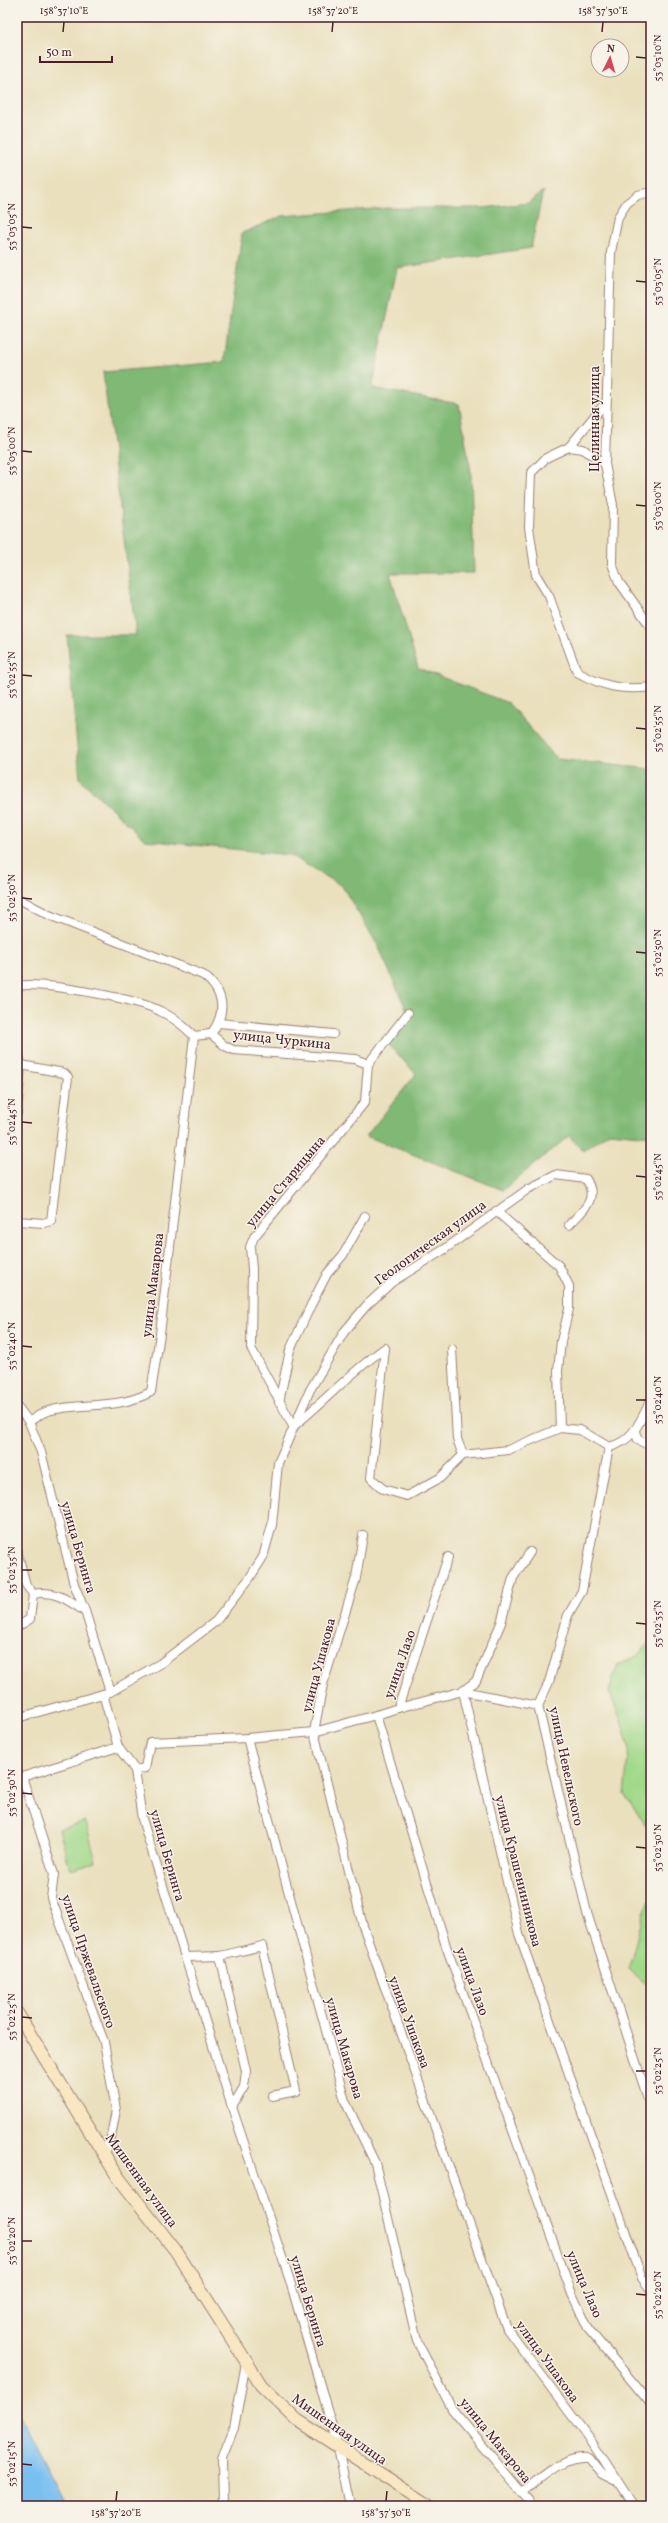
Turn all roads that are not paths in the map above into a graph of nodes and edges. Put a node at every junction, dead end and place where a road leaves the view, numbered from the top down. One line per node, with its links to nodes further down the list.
1 (651, 192): 2 (street, Целинная улица)
2 (606, 402): 3 (street); 4 (street, Целинная улица)
3 (569, 447): 4 (street); 6 (street)
4 (605, 464): 5 (street, Целинная улица)
5 (651, 627)
6 (651, 687)
7 (17, 898): 10 (street)
8 (17, 986): 13 (street)
9 (408, 1013): 15 (street)
10 (219, 1023): 11 (street); 12 (street)
11 (212, 1034): 13 (street); 15 (street, улица Чуркина)
12 (333, 1034)
13 (194, 1036): 26 (street, улица Макарова)
14 (17, 1048): 16 (street)
15 (368, 1064): 24 (street, улица Старицына)
16 (21, 1065): 17 (street); 20 (street)
17 (17, 1113)
18 (496, 1211): 21 (street, Геологическая улица); 27 (street, Геологическая улица); 28 (street)
19 (364, 1216): 24 (street)
20 (17, 1220)
21 (569, 1225)
22 (452, 1349): 32 (street)
23 (651, 1400): 29 (street)
24 (279, 1402): 27 (street, улица Старицына)
25 (17, 1406): 26 (street)
26 (29, 1422): 38 (street, улица Беринга)
27 (292, 1426): 32 (street); 41 (street, Геологическая улица)
28 (560, 1428): 31 (street); 32 (street)
29 (635, 1431): 30 (street); 31 (street)
30 (651, 1446)
31 (609, 1447): 42 (street, улица Невельского)
32 (463, 1455)
33 (363, 1535): 46 (street, улица Ушакова)
34 (17, 1551): 37 (street)
35 (530, 1552): 40 (street)
36 (448, 1557): 43 (street, улица Лазо)
37 (33, 1594): 38 (street, улица Беринга); 39 (street)
38 (85, 1611): 41 (street, улица Беринга)
39 (17, 1627)
40 (463, 1691): 42 (street); 43 (street); 57 (street, улица Крашенинникова)
41 (107, 1693): 45 (street, Геологическая улица); 48 (street, улица Беринга)
42 (538, 1706): 55 (street, улица Невельского)
43 (398, 1708): 44 (street, улица Лазо)
44 (376, 1715): 46 (street); 59 (street, улица Лазо)
45 (17, 1718)
46 (314, 1732): 47 (street); 61 (street, улица Ушакова)
47 (247, 1738): 49 (street); 62 (street, улица Макарова)
48 (118, 1747): 49 (street, улица Беринга); 56 (street, улица Пржевальского)
49 (135, 1770): 51 (street, улица Беринга)
50 (220, 1956): 51 (street); 53 (street); 54 (street)
51 (187, 1957): 54 (street, улица Беринга)
52 (17, 2013): 56 (main road, Мишенная улица)
53 (272, 2096)
54 (232, 2107): 60 (street, улица Беринга)
55 (651, 2108)
56 (104, 2155): 58 (main road, Мишенная улица)
57 (651, 2290)
58 (246, 2362): 60 (main road, Мишенная улица); 63 (street)
59 (651, 2404)
60 (338, 2447): 64 (street, улица Беринга); 65 (main road, Мишенная улица)
61 (616, 2481): 62 (street, улица Ушакова); 67 (street, улица Ушакова)
62 (522, 2492): 66 (street, улица Макарова)
63 (223, 2506)
64 (350, 2506)
65 (430, 2506)
66 (533, 2506)
67 (633, 2506)

